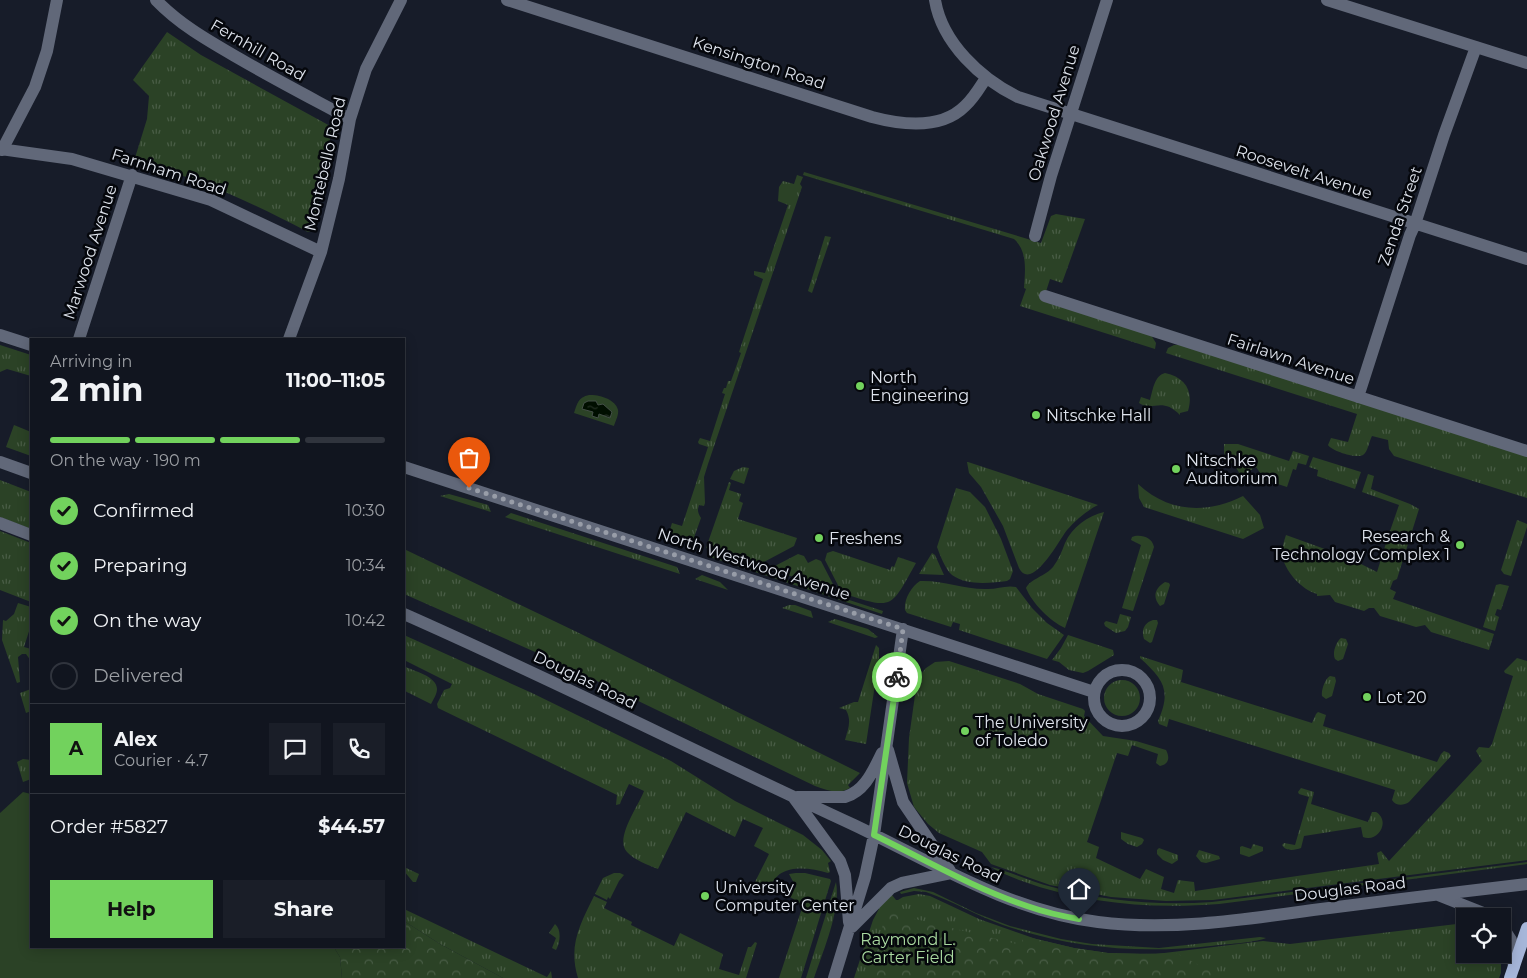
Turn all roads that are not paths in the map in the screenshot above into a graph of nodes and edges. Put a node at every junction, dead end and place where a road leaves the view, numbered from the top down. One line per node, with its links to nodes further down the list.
1 (57, 0): 14 (street)
2 (156, 0): 8 (street, Fernhill Road)
3 (401, 0): 13 (street, Montebello Road)
4 (507, 0): 11 (street, Kensington Road)
5 (935, 0): 11 (street, Roosevelt Avenue)
6 (1108, 0): 12 (street, Oakwood Avenue)
7 (1327, 0): 9 (street)
8 (169, 6): 13 (street, Fernhill Road)
9 (1476, 47): 10 (street); 16 (street, Zenda Street)
10 (1527, 63)
11 (986, 78): 12 (street, Roosevelt Avenue)
12 (1071, 115): 16 (street, Roosevelt Avenue); 17 (street, Oakwood Avenue)
13 (350, 119): 18 (street, Montebello Road)
14 (1, 149): 15 (street, Farnham Road)
15 (132, 175): 18 (street, Farnham Road); 22 (street, Marwood Avenue)
16 (1415, 224): 19 (street, Roosevelt Avenue); 25 (street, Zenda Street)
17 (1035, 236)
18 (321, 252): 23 (street, Montebello Road)
19 (1527, 260)
20 (1045, 296): 25 (street, Fairlawn Avenue)
21 (0, 335): 24 (street)
22 (79, 338)
23 (289, 338)
24 (30, 345)
25 (1358, 398): 26 (street, Fairlawn Avenue)
26 (1527, 451)
27 (0, 462): 29 (street)
28 (405, 467): 33 (street, North Westwood Avenue)
29 (30, 473)
30 (0, 523): 31 (street)
31 (30, 535)
32 (405, 614): 36 (street, Douglas Road)
33 (903, 629): 34 (street, North Westwood Avenue); 35 (street)
34 (1094, 692): 34 (street)
35 (887, 744): 36 (street); 37 (street); 38 (street)
36 (793, 797): 37 (street, Douglas Road); 43 (street)
37 (874, 835): 38 (street, Douglas Road); 43 (street)
38 (951, 873): 40 (street, Douglas Road); 43 (street)
39 (1527, 884): 40 (street, Douglas Road)
40 (1436, 894): 41 (street)
41 (1471, 908)
42 (1527, 928): 45 (main road)
43 (850, 930): 46 (street)
44 (1511, 940): 45 (street)
45 (1512, 972)
46 (834, 978)

